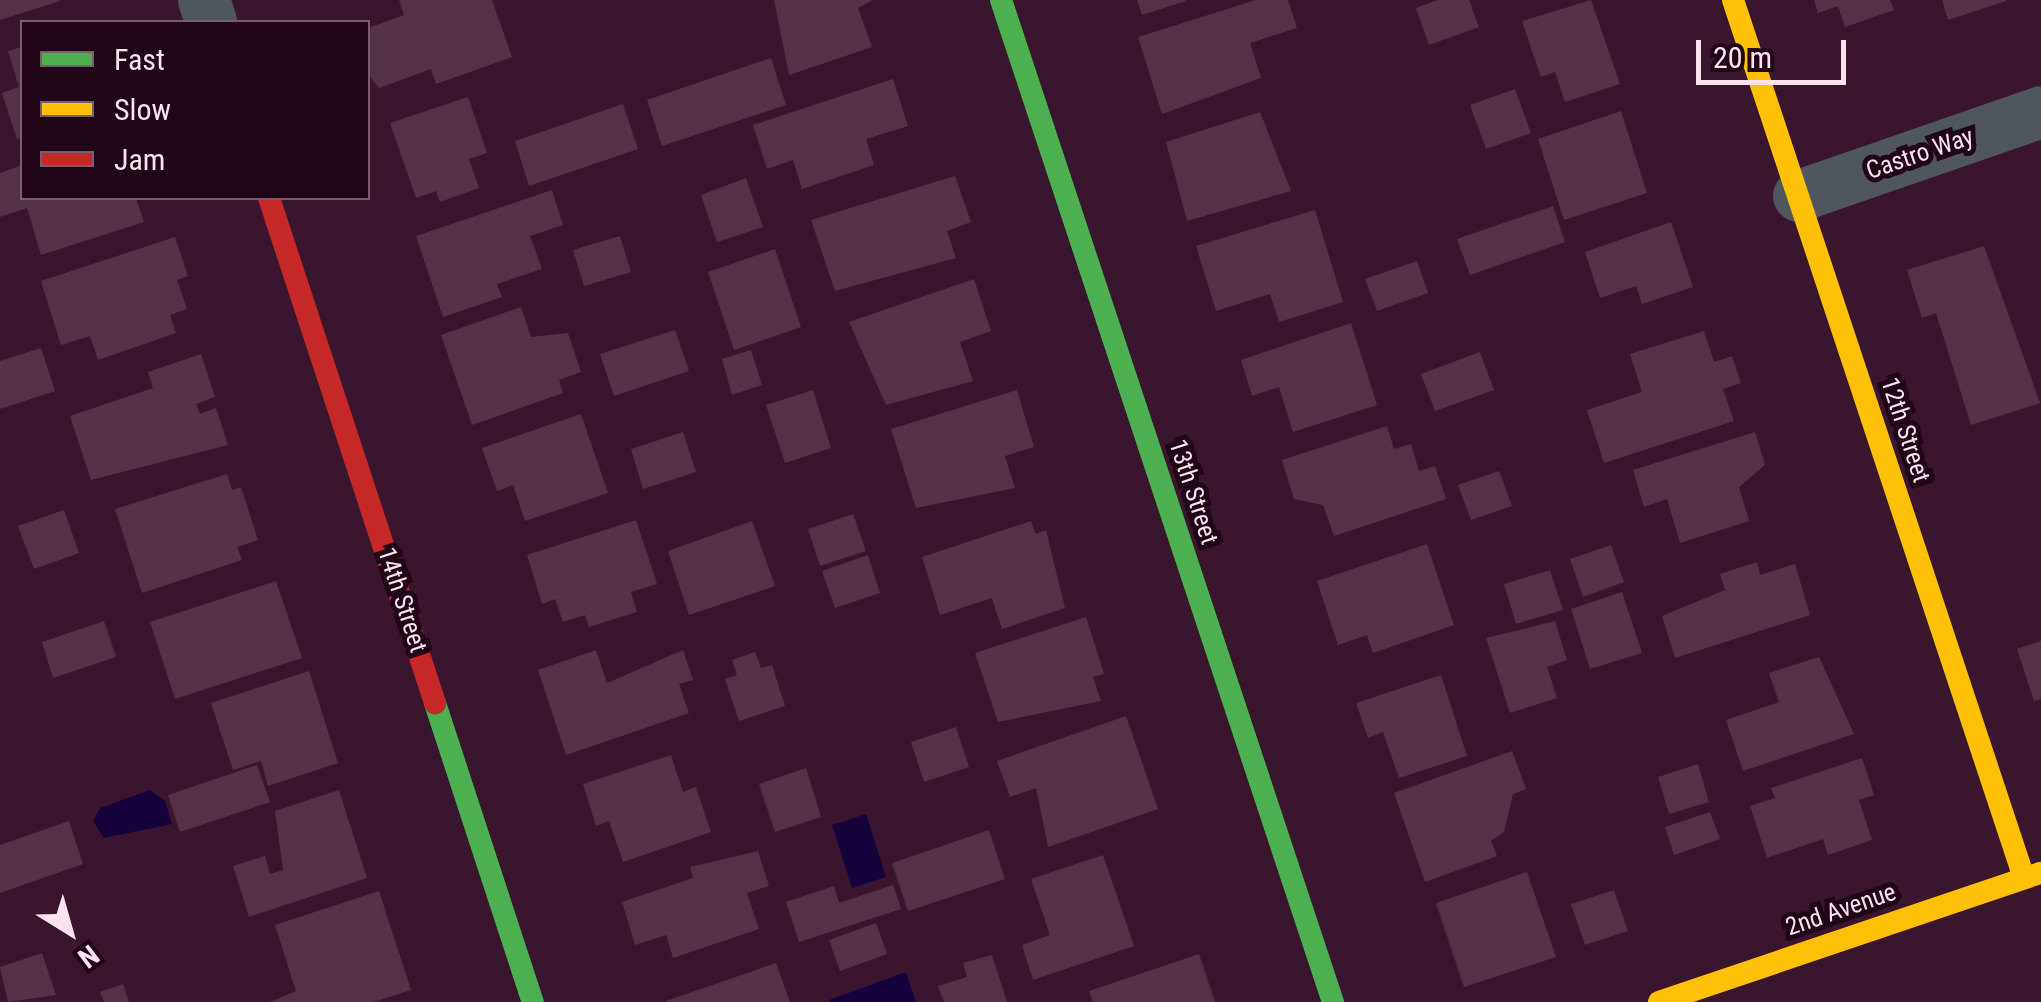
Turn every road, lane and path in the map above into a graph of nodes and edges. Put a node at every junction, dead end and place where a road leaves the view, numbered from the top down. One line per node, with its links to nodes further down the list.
1 (1001, 0): 8 (street, 13th Street)
2 (1733, 0): 4 (street, 12th Street)
3 (2041, 112): 4 (street, Castro Way)
4 (1799, 196): 6 (street, 12th Street)
5 (270, 200): 7 (street, 14th Street)
6 (2032, 875): 9 (street, 2nd Avenue)
7 (534, 1002)
8 (1334, 1002)
9 (1659, 1002)

